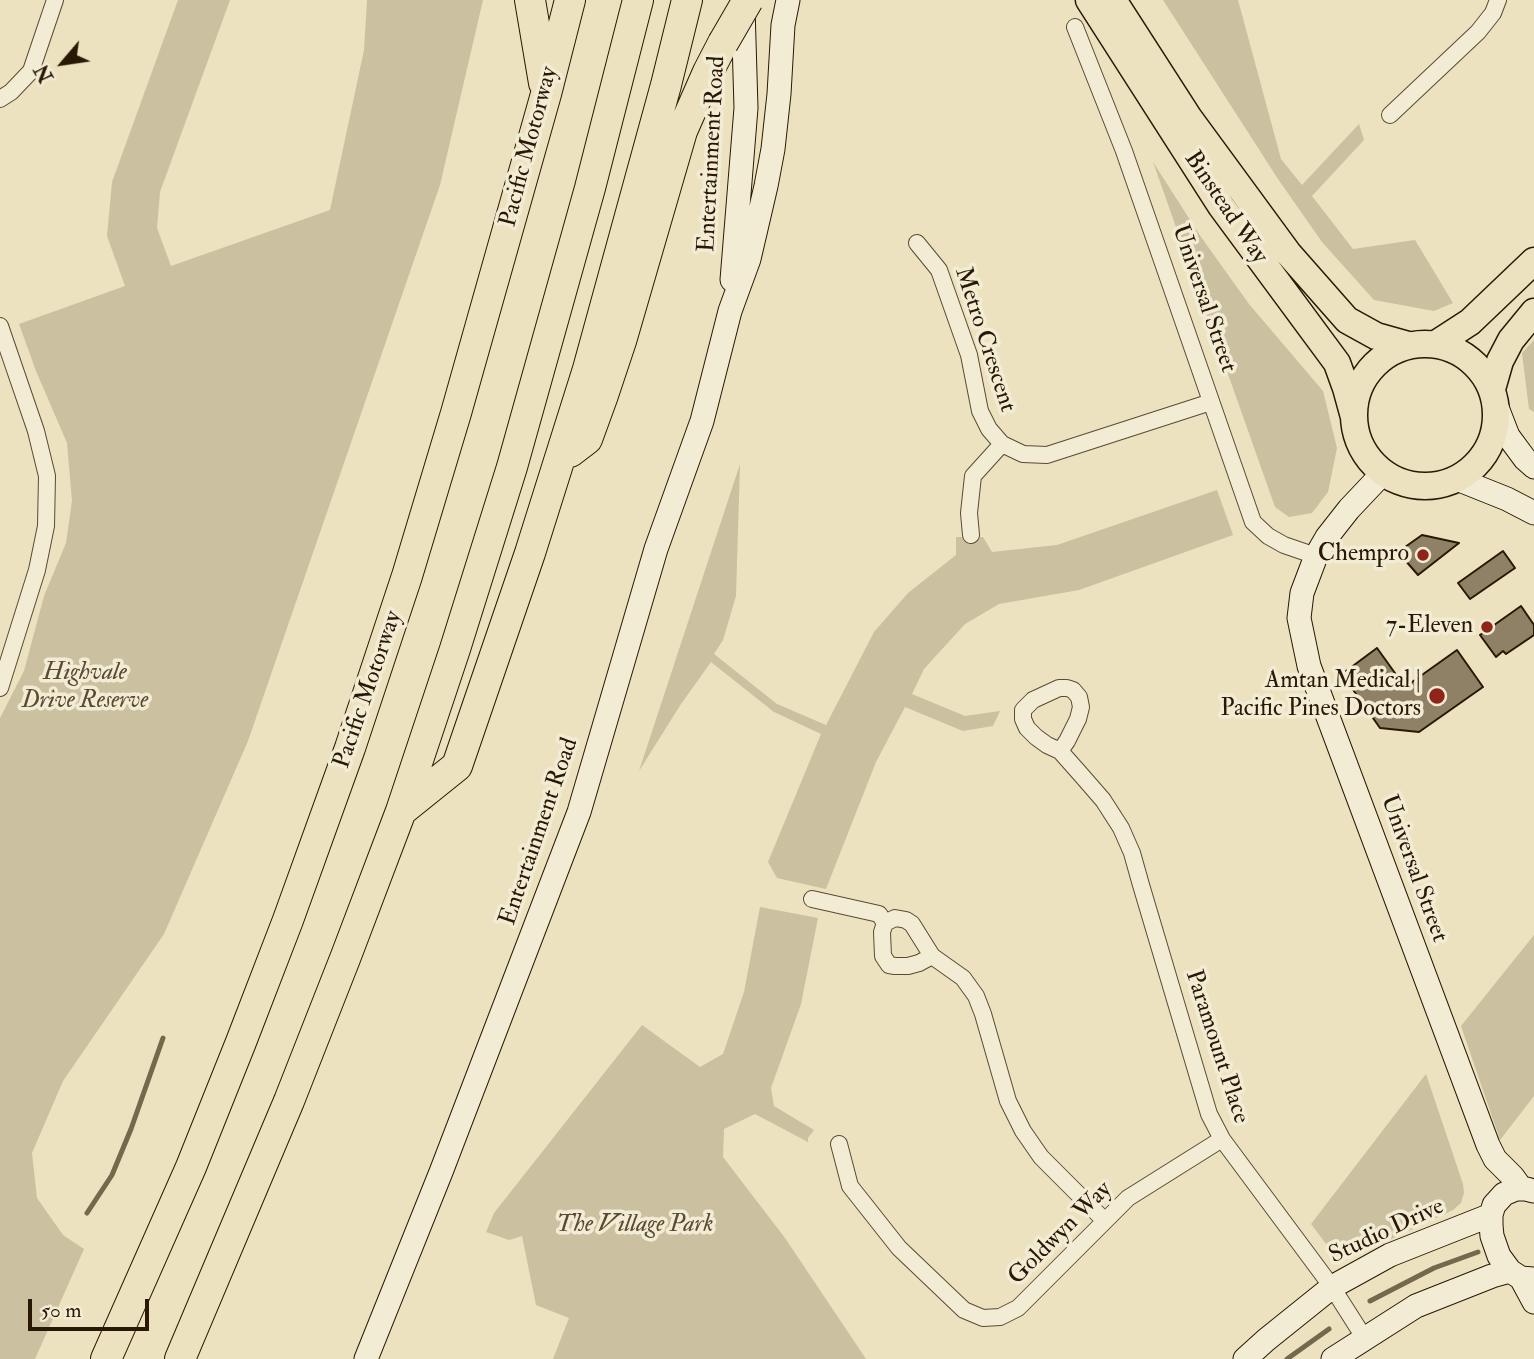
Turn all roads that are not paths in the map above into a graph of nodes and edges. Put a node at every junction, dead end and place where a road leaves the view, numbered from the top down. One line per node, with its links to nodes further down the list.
1 (55, 0): 14 (street)
2 (530, 0): 13 (highway)
3 (570, 0): 13 (highway, Pacific Motorway)
4 (638, 0): 36 (highway)
5 (687, 0): 27 (highway)
6 (743, 0): 18 (street, Entertainment Road)
7 (748, 0): 27 (highway, bridge)
8 (788, 0): 18 (street, Entertainment Road)
9 (1089, 0): 25 (main road, Binstead Way)
10 (1113, 0): 22 (main road, Binstead Way)
11 (1498, 0): 15 (street)
12 (1075, 27): 24 (street, Universal Street)
13 (546, 94): 49 (highway, Pacific Motorway)
14 (0, 99)
15 (1390, 115)
16 (917, 243): 26 (street, Metro Crescent)
17 (1534, 261): 21 (main road)
18 (730, 312): 51 (street, Entertainment Road)
19 (1534, 312): 23 (main road)
20 (0, 326): 34 (street)
21 (1436, 344): 22 (main road); 23 (main road)
22 (1408, 345): 25 (main road)
23 (1494, 397): 28 (street); 30 (main road)
24 (1210, 402): 26 (street, Metro Crescent); 33 (street, Universal Street)
25 (1354, 417): 29 (main road)
26 (1002, 444): 32 (street)
27 (559, 460): 36 (highway)
28 (1534, 467)
29 (1383, 472): 30 (main road); 33 (street, Universal Street)
30 (1457, 479): 31 (street)
31 (1534, 513)
32 (971, 535)
33 (1316, 556): 42 (street, Universal Street)
34 (0, 688)
35 (1060, 751): 40 (street, Paramount Place)
36 (401, 811): 50 (highway)
37 (812, 899): 38 (street)
38 (885, 923): 39 (street); 39 (street)
39 (932, 956): 44 (street)
40 (1222, 1139): 44 (street, Goldwyn Way); 46 (street, Paramount Place)
41 (839, 1144): 44 (street, Goldwyn Way)
42 (1528, 1190): 43 (street)
43 (1491, 1215): 45 (street); 46 (street, Studio Drive)
44 (1105, 1221)
45 (1522, 1276): 47 (street); 48 (street)
46 (1332, 1287): 48 (street, Paramount Place); 52 (street, Studio Drive)
47 (1534, 1302)
48 (1365, 1339): 53 (street)
49 (106, 1359)
50 (180, 1359)
51 (366, 1359)
52 (1245, 1359)
53 (1333, 1359)

